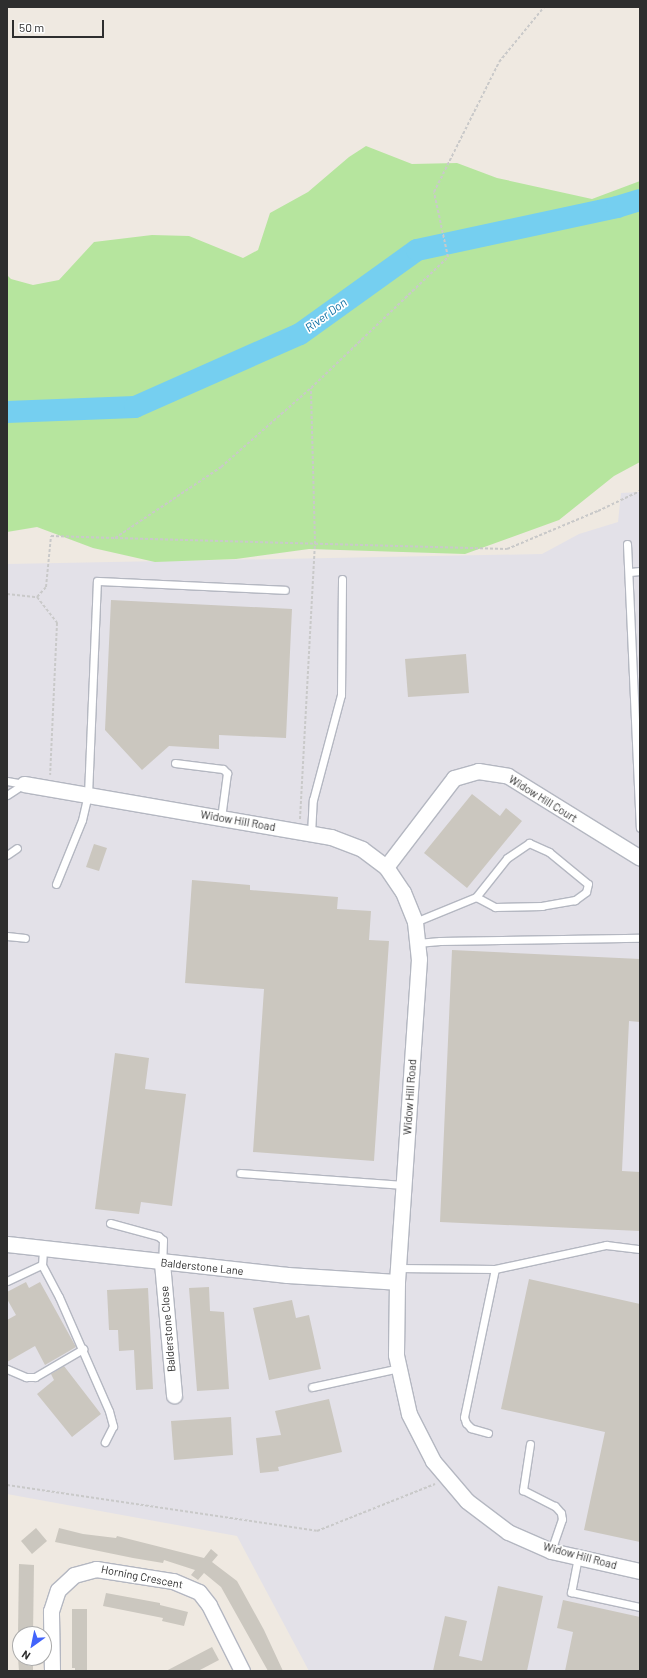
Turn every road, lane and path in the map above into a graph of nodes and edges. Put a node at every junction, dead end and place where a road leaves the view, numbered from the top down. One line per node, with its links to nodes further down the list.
1 (544, 7): 2 (path)
2 (311, 388): 4 (path); 5 (path)
3 (640, 491): 5 (path)
4 (115, 538): 5 (path); 12 (path)
5 (315, 544): 21 (path)
6 (627, 544): 8 (lane)
7 (640, 570): 8 (lane)
8 (630, 572): 20 (lane)
9 (342, 579): 21 (lane)
10 (285, 590): 18 (lane)
11 (7, 594): 12 (path)
12 (37, 597): 16 (path)
13 (175, 763): 19 (lane)
14 (7, 781): 15 (lane)
15 (24, 784): 16 (street, Widow Hill Road); 17 (lane)
16 (50, 788): 18 (street, Widow Hill Road)
17 (7, 794)
18 (88, 795): 19 (street, Widow Hill Road); 26 (lane)
19 (221, 818): 21 (street, Widow Hill Road)
20 (640, 828)
21 (305, 833): 25 (street, Widow Hill Road)
22 (17, 848): 23 (lane)
23 (7, 855)
24 (640, 858): 25 (street, Widow Hill Court)
25 (386, 867): 28 (street, Widow Hill Road)
26 (56, 884)
27 (476, 897): 27 (lane); 28 (lane)
28 (415, 922): 32 (street, Widow Hill Road)
29 (7, 936): 30 (lane)
30 (24, 938)
31 (640, 938): 32 (lane)
32 (417, 943): 34 (street, Widow Hill Road)
33 (240, 1173): 34 (lane)
34 (404, 1185): 42 (street, Widow Hill Road)
35 (110, 1223): 39 (lane)
36 (7, 1244): 37 (street, Balderstone Lane)
37 (42, 1249): 39 (street, Balderstone Lane); 40 (lane)
38 (640, 1249): 41 (lane)
39 (162, 1263): 42 (street, Balderstone Lane); 48 (street, Balderstone Close)
40 (42, 1265): 43 (lane); 44 (lane)
41 (495, 1270): 42 (lane); 49 (lane)
42 (397, 1275): 45 (street, Widow Hill Road)
43 (7, 1281)
44 (83, 1349): 46 (lane); 50 (lane)
45 (398, 1368): 47 (lane); 52 (street, Widow Hill Road)
46 (7, 1369)
47 (312, 1387)
48 (174, 1394)
49 (488, 1433)
50 (105, 1442)
51 (530, 1444): 54 (lane)
52 (448, 1479): 53 (path); 54 (street, Widow Hill Road)
53 (7, 1485)
54 (551, 1551): 55 (street, Widow Hill Road)
55 (578, 1557): 56 (street, Widow Hill Road); 57 (lane)
56 (640, 1571)
57 (640, 1607)
58 (52, 1671): 59 (street, Horning Crescent)
59 (242, 1671)

